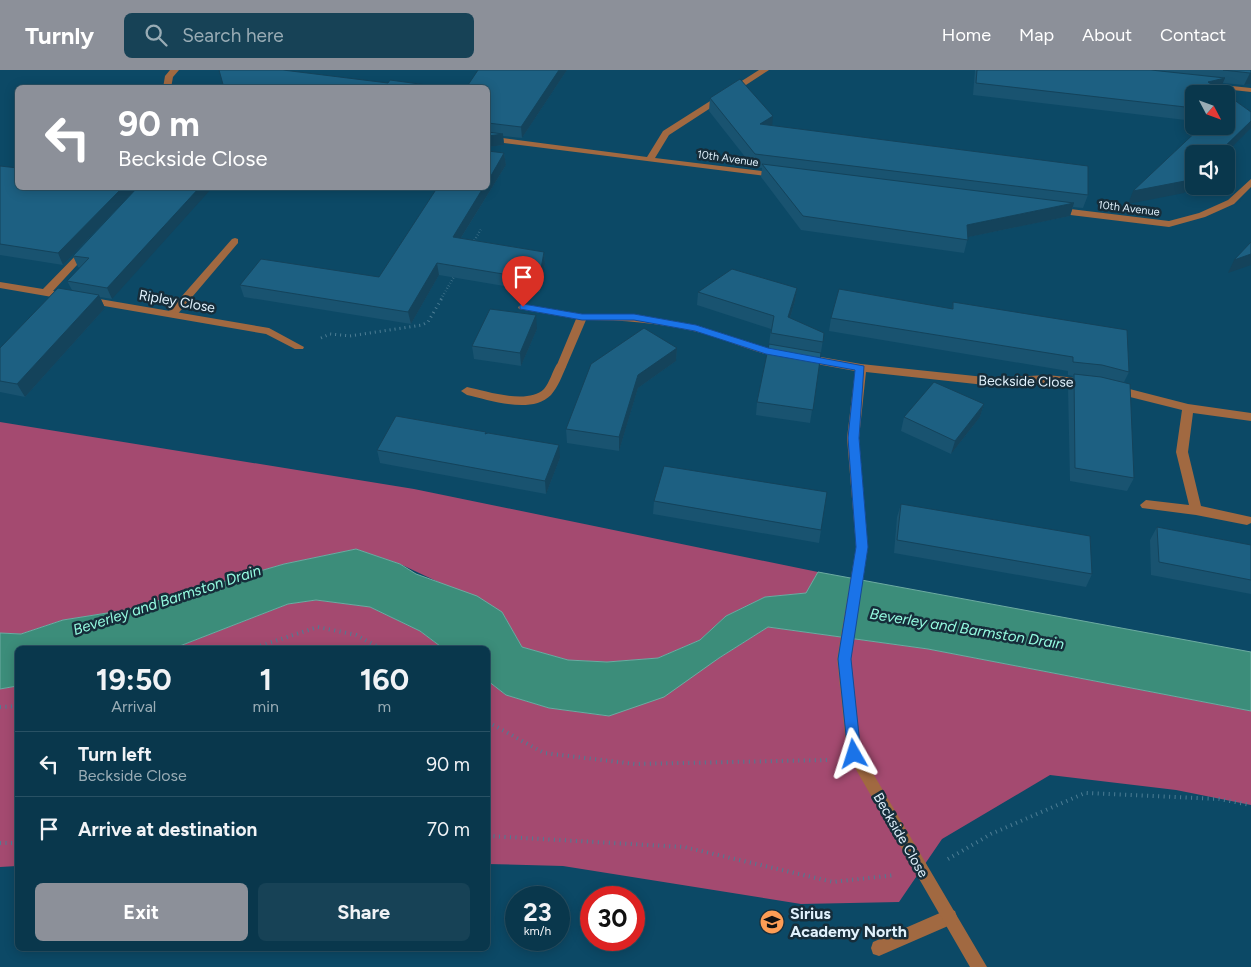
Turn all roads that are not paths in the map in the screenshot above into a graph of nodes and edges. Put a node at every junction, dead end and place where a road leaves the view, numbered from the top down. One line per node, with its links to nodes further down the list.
1 (175, 70): 4 (street)
2 (765, 70): 7 (street)
3 (1194, 84): 5 (street)
4 (168, 85)
5 (1251, 90)
6 (490, 139): 7 (street, 10th Avenue)
7 (650, 159): 8 (street, 10th Avenue)
8 (790, 177)
9 (1251, 182): 10 (street, 10th Avenue)
10 (1044, 209)
11 (234, 241): 16 (street)
12 (92, 243): 14 (street)
13 (0, 285): 14 (street, Ripley Close)
14 (46, 292): 16 (street, Ripley Close)
15 (523, 307): 17 (street, Beckside Close)
16 (172, 314): 18 (street, Ripley Close)
17 (582, 317): 19 (street, Beckside Close); 20 (street)
18 (299, 347)
19 (861, 368): 21 (street, Beckside Close); 26 (street, Beckside Close)
20 (467, 391)
21 (1188, 408): 22 (street, Beckside Close); 24 (street)
22 (1251, 417)
23 (1146, 505): 24 (street)
24 (1196, 510): 25 (street)
25 (1247, 520)
26 (950, 917): 27 (street); 28 (street, Beckside Close)
27 (879, 948)
28 (979, 967)

